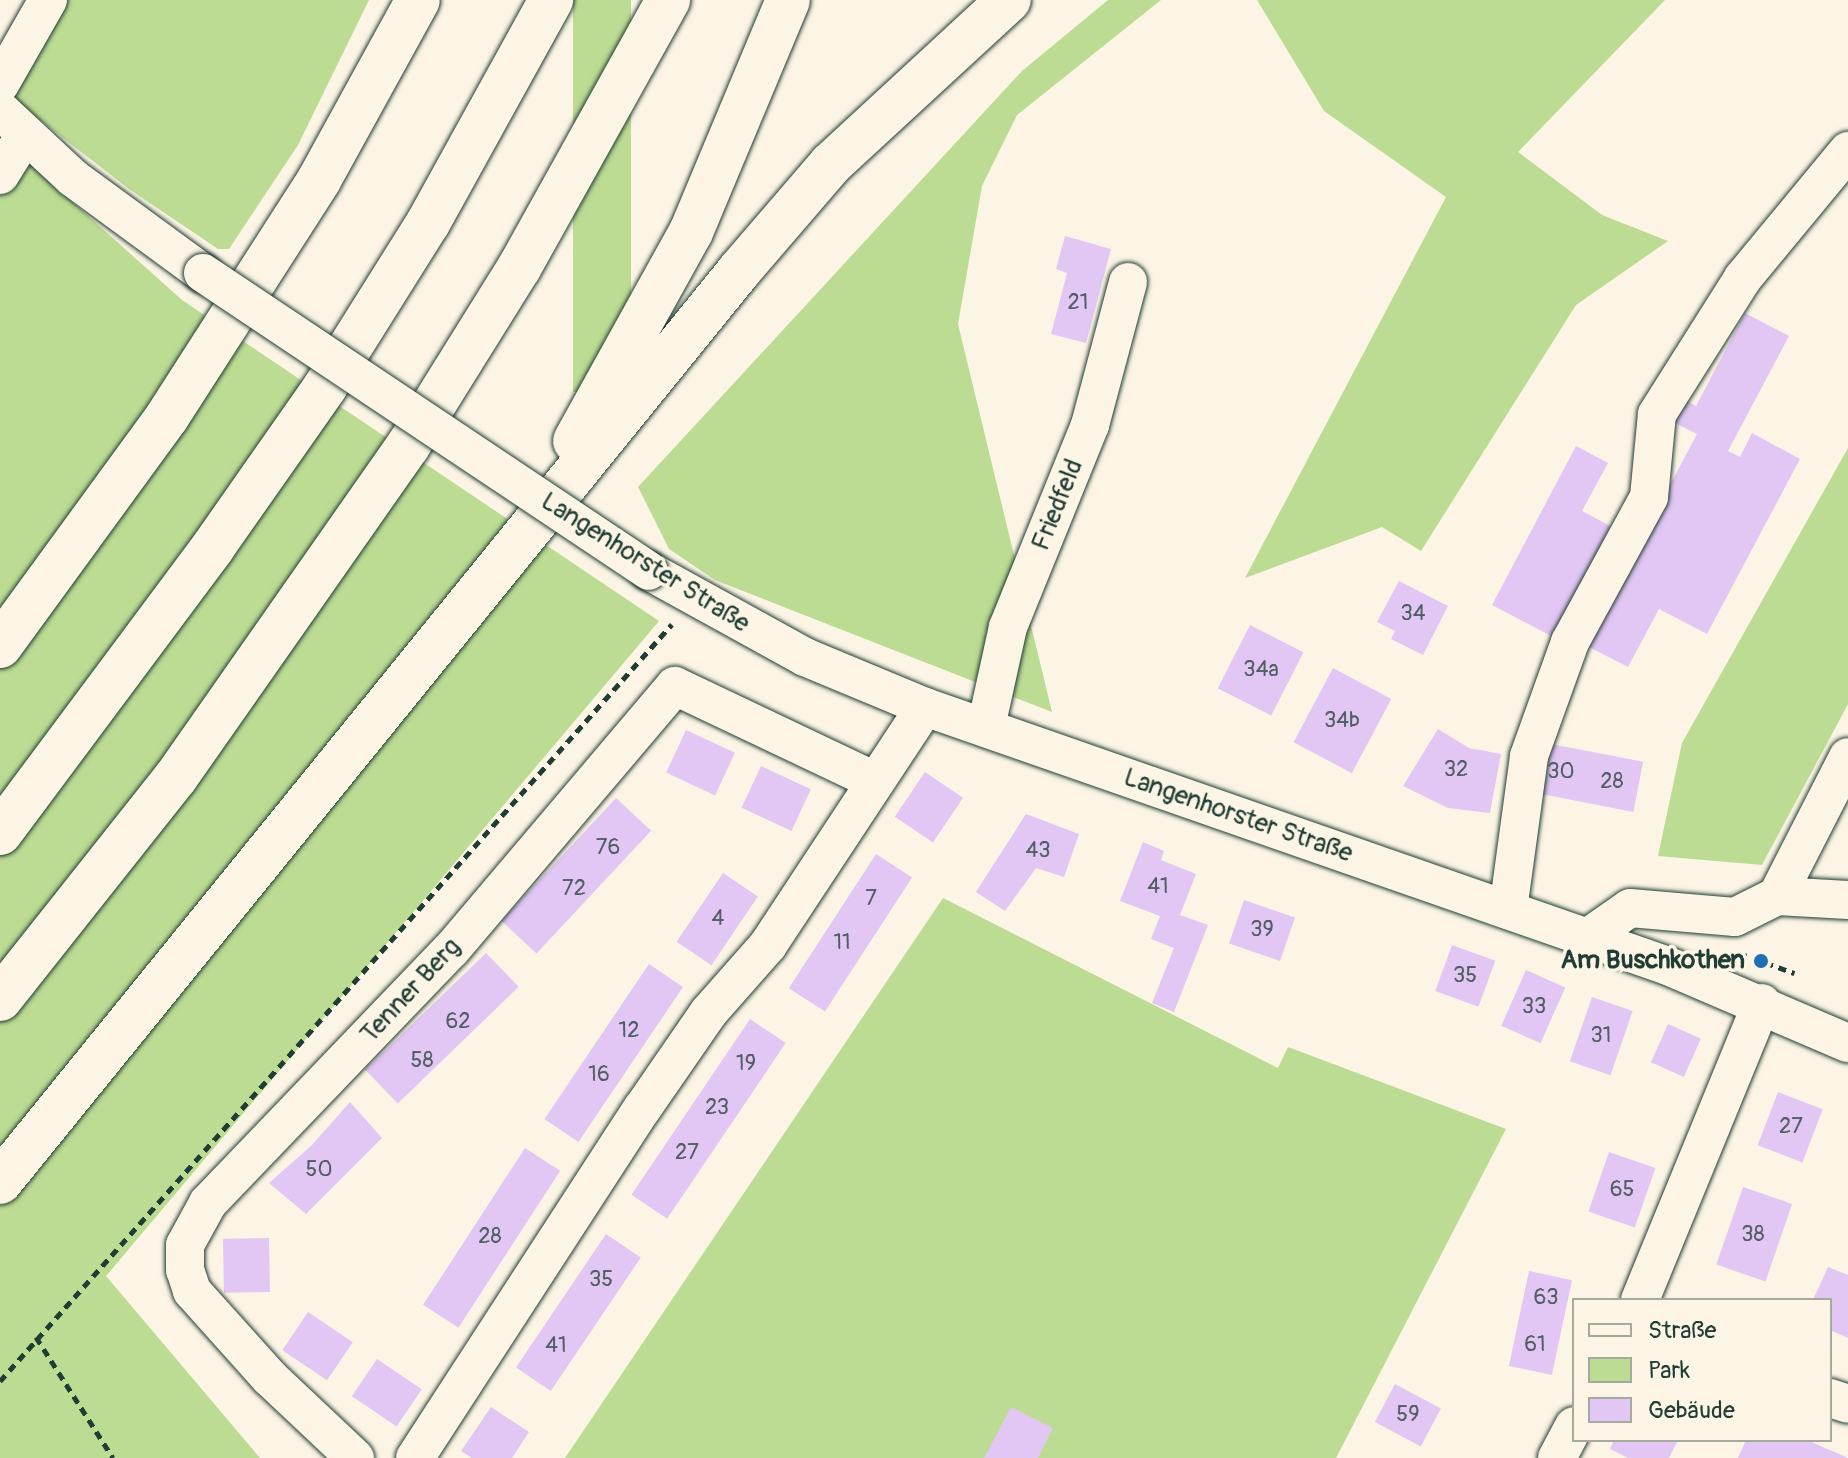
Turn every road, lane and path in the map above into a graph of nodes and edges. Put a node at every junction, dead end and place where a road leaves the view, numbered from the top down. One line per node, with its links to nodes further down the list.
1 (48, 0): 7 (street)
2 (418, 0): 14 (highway)
3 (551, 0): 19 (highway)
4 (668, 0): 26 (highway)
5 (788, 0): 12 (highway)
6 (1009, 0): 12 (highway)
7 (0, 84)
8 (12, 123): 10 (street); 15 (street, Langenhorster Straße, bridge)
9 (1848, 151): 22 (street)
10 (0, 175)
11 (1128, 282): 16 (street, Friedfeld)
12 (472, 596): 29 (highway)
13 (675, 620): 31 (path)
14 (0, 646)
15 (925, 707): 16 (street, Langenhorster Straße); 18 (street)
16 (986, 727): 22 (street, Langenhorster Straße)
17 (1848, 757): 20 (street)
18 (873, 780): 35 (street, Tenner Berg); 36 (street)
19 (0, 833)
20 (1777, 896): 21 (street); 23 (street)
21 (1848, 900)
22 (1508, 910): 23 (street, Langenhorster Straße)
23 (1587, 938): 27 (street, Langenhorster Straße)
24 (1726, 948): 25 (path)
25 (1794, 973)
26 (0, 999)
27 (1762, 1003): 28 (street, Langenhorster Straße); 30 (street)
28 (1848, 1043)
29 (0, 1182)
30 (1641, 1298)
31 (36, 1337): 32 (path); 34 (path)
32 (0, 1381)
33 (1572, 1430): 37 (street)
34 (113, 1458)
35 (355, 1458)
36 (415, 1458)
37 (1557, 1458)

